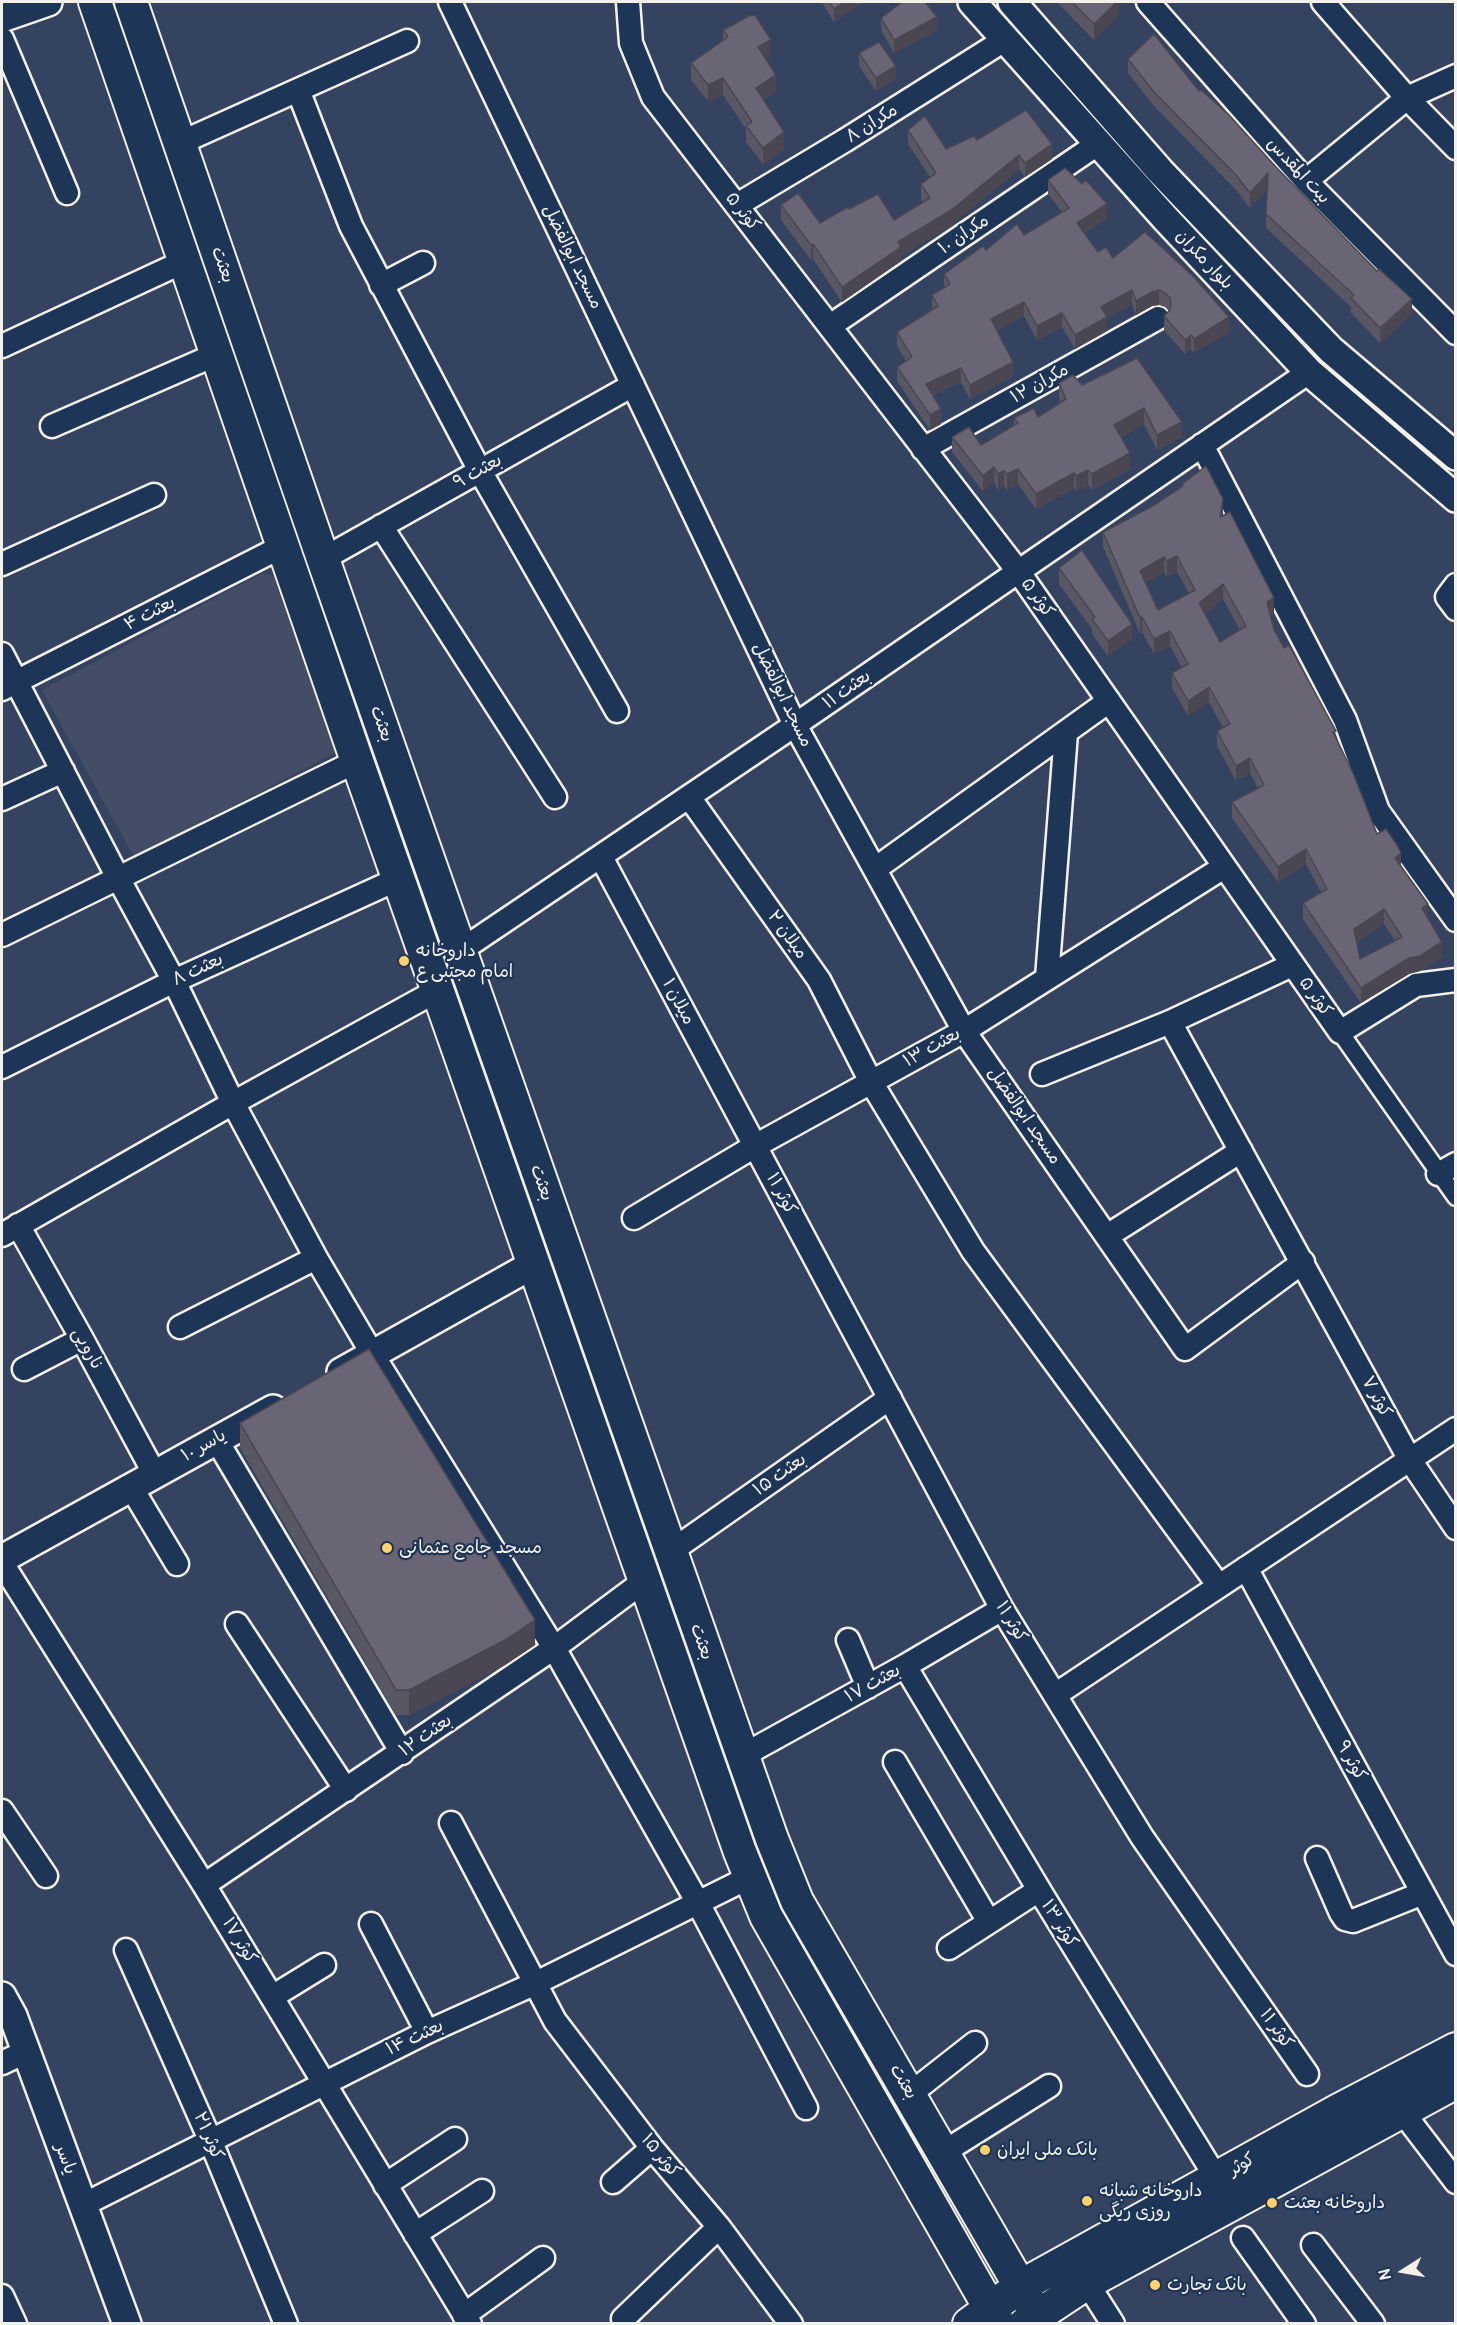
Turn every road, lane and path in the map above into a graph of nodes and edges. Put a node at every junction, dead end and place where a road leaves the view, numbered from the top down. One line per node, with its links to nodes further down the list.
1 (48, 2): 10 (street)
2 (95, 2): 25 (main road, بعثت)
3 (450, 2): 36 (street, مسجد ابوالفضل)
4 (628, 2): 24 (street, کوثر ۵)
5 (972, 2): 12 (street, بلوار مکران)
6 (1011, 2): 14 (street, بلوار مکران)
7 (1148, 2): 22 (street, بیت المقدس)
8 (1323, 2): 18 (street)
9 (136, 3): 19 (main road, بعثت)
10 (2, 18)
11 (2, 39): 23 (street)
12 (1006, 39): 15 (street, بلوار مکران); 24 (street, مکران ۸)
13 (407, 41): 17 (street)
14 (1055, 52): 15 (street); 40 (street, بلوار مکران)
15 (1033, 70): 20 (street, بلوار مکران)
16 (1455, 76): 18 (street)
17 (298, 90): 19 (street); 27 (street)
18 (1407, 98): 21 (street); 22 (street)
19 (180, 143): 28 (main road, بعثت)
20 (1099, 143): 31 (street, مکران ۱۰); 35 (street, بلوار مکران)
21 (1455, 148)
22 (1306, 181): 32 (street, بیت المقدس)
23 (67, 193)
24 (737, 205): 31 (street, کوثر ۵)
25 (185, 261): 29 (main road, بعثت); 33 (street)
26 (423, 263): 27 (street)
27 (381, 285): 41 (street)
28 (231, 292): 29 (main road); 46 (main road, بعثت)
29 (199, 305): 34 (main road, بعثت)
30 (1158, 318): 39 (street, مکران ۱۲)
31 (830, 326): 39 (street, کوثر ۵)
32 (1455, 333)
33 (2, 346)
34 (216, 354): 37 (street); 45 (main road, بعثت)
35 (1309, 372): 38 (street, بعثت ۱۱); 43 (street, بلوار مکران)
36 (633, 385): 41 (street, بعثت ۹); 55 (street, مسجد ابوالفضل)
37 (52, 426)
38 (1202, 445): 48 (street, بعثت ۱۱); 67 (street)
39 (923, 449): 48 (street, کوثر ۵)
40 (1455, 456)
41 (480, 471): 44 (street, بعثت ۹); 54 (street)
42 (154, 495): 47 (street)
43 (1455, 498)
44 (381, 526): 46 (street, بعثت ۹); 59 (street)
45 (283, 546): 52 (street, بعثت ۴); 57 (main road, بعثت)
46 (323, 559): 69 (main road, بعثت)
47 (2, 564)
48 (1018, 571): 53 (street, کوثر ۵); 55 (street, بعثت ۱۱)
49 (1455, 585): 50 (street)
50 (1455, 609)
51 (2, 654): 52 (street)
52 (9, 686): 58 (street)
53 (1109, 701): 56 (street); 63 (street, کوثر ۵)
54 (617, 711)
55 (795, 725): 60 (street, بعثت ۱۱); 64 (street, مسجد ابوالفضل)
56 (1066, 733): 64 (street); 71 (street)
57 (357, 761): 65 (street); 66 (main road, بعثت)
58 (63, 771): 61 (street); 65 (street)
59 (555, 797)
60 (689, 797): 62 (street, بعثت ۱۱); 80 (street, میلان ۲)
61 (2, 799)
62 (600, 856): 69 (street, بعثت ۱۱); 82 (street, میلان ۱)
63 (1224, 867): 70 (street, کوثر ۵); 71 (street, بعثت ۱۳)
64 (875, 869): 76 (street, مسجد ابوالفضل)
65 (117, 876): 68 (street); 73 (street)
66 (399, 879): 73 (street, بعثت ۸); 74 (main road, بعثت)
67 (1455, 920)
68 (2, 934)
69 (460, 951): 103 (main road, بعثت)
70 (1292, 965): 75 (street); 77 (street, کوثر ۵)
71 (1047, 978): 76 (street, بعثت ۱۳)
72 (1455, 980): 77 (street)
73 (174, 981): 78 (street, بعثت ۸); 81 (street)
74 (438, 990): 81 (street); 91 (main road, بعثت)
75 (1170, 1022): 79 (street); 83 (street, کوثر ۷)
76 (964, 1031): 80 (street, بعثت ۱۳); 88 (street, مسجد ابوالفضل)
77 (1340, 1032): 84 (street, کوثر ۵)
78 (2, 1067)
79 (1042, 1074)
80 (871, 1082): 82 (street, بعثت ۱۳); 108 (street, میلان ۲)
81 (233, 1103): 87 (street); 89 (street)
82 (755, 1146): 86 (street, بعثت ۱۳); 96 (street, کوثر ۱۱)
83 (1241, 1151): 88 (street); 90 (street, کوثر ۷)
84 (1447, 1169): 85 (street, کوثر ۵)
85 (1455, 1197)
86 (634, 1218)
87 (10, 1230): 93 (street, نارویی)
88 (1107, 1236): 90 (street, مسجد ابوالفضل)
89 (316, 1258): 92 (street); 94 (street)
90 (1303, 1262): 99 (street, کوثر ۷)
91 (534, 1264): 94 (street, یاسر ۱۰); 107 (main road, بعثت)
92 (180, 1327)
93 (82, 1338): 95 (street); 100 (street, نارویی)
94 (373, 1355): 98 (street, یاسر ۱۰); 114 (street)
95 (24, 1368)
96 (890, 1398): 103 (street, بعثت ۱۵); 109 (street, کوثر ۱۱)
97 (1455, 1429): 99 (street)
98 (216, 1439): 100 (street, یاسر ۱۰); 118 (street)
99 (1410, 1460): 102 (street, کوثر ۷); 106 (street)
100 (154, 1473): 101 (street, یاسر ۱۰)
101 (131, 1486): 104 (street, یاسر ۱۰); 105 (street)
102 (1455, 1528)
103 (670, 1552): 111 (main road, بعثت)
104 (2, 1561): 127 (street, کوثر ۱۷)
105 (177, 1564)
106 (1246, 1568): 108 (street); 129 (street, کوثر ۹)
107 (644, 1581): 113 (main road, بعثت); 114 (street, بعثت ۱۲)
108 (1219, 1586): 117 (street)
109 (1002, 1609): 115 (street, بعثت ۱۷); 117 (street, کوثر ۱۱)
110 (237, 1624): 121 (street)
111 (699, 1636): 113 (main road); 119 (main road, بعثت)
112 (848, 1640): 116 (street)
113 (667, 1647): 126 (main road, بعثت)
114 (554, 1648): 118 (street, بعثت ۱۲); 130 (street)
115 (905, 1666): 116 (street, بعثت ۱۷); 128 (street, کوثر ۱۳)
116 (868, 1687): 119 (street, بعثت ۱۷)
117 (1055, 1695): 144 (street, کوثر ۱۱)
118 (402, 1753): 121 (street, بعثت ۱۲)
119 (742, 1756): 148 (main road, بعثت)
120 (895, 1762): 131 (street)
121 (346, 1790): 127 (street, بعثت ۱۲)
122 (2, 1811): 125 (street)
123 (451, 1823): 137 (street, کوثر ۱۵)
124 (1317, 1858): 129 (street)
125 (46, 1876)
126 (750, 1877): 130 (street, بعثت ۱۴); 169 (main road, بعثت)
127 (204, 1885): 139 (street, کوثر ۱۷)
128 (1039, 1890): 131 (street); 155 (street, کوثر ۱۳)
129 (1423, 1893): 135 (street, کوثر ۹)
130 (698, 1903): 137 (street, بعثت ۱۴); 149 (street)
131 (989, 1922): 133 (street)
132 (371, 1924): 140 (street)
133 (949, 1948)
134 (126, 1950): 152 (street, کوثر ۲۱)
135 (1455, 1954)
136 (324, 1965): 139 (street)
137 (536, 1983): 140 (street, بعثت ۱۴); 153 (street, کوثر ۱۵)
138 (2, 1996): 143 (street, یاسر)
139 (272, 1997): 145 (street, کوثر ۱۷)
140 (427, 2032): 145 (street, بعثت ۱۴)
141 (975, 2043): 148 (street)
142 (1455, 2049): 155 (main road, کوثر)
143 (13, 2058): 160 (street, یاسر)
144 (1307, 2074)
145 (324, 2082): 152 (street, بعثت ۱۴); 158 (street, کوثر ۱۷)
146 (1455, 2082): 150 (main road, کوثر)
147 (1049, 2086): 154 (street)
148 (910, 2094): 154 (main road, بعثت)
149 (806, 2108)
150 (1401, 2110): 157 (street); 166 (main road, کوثر)
151 (455, 2139): 158 (street)
152 (211, 2142): 160 (street, بعثت ۱۴); 175 (street, کوثر ۲۱)
153 (652, 2148): 156 (street); 161 (street, کوثر ۱۵)
154 (944, 2152): 167 (main road, بعثت)
155 (1217, 2179): 167 (main road, کوثر)
156 (613, 2182)
157 (1455, 2182)
158 (384, 2185): 162 (street, کوثر ۱۷)
159 (482, 2191): 162 (street)
160 (83, 2205): 174 (street, یاسر)
161 (719, 2226): 171 (street); 176 (street, کوثر ۱۵)
162 (415, 2234): 170 (street, کوثر ۱۷)
163 (1243, 2238): 178 (street)
164 (1313, 2245): 179 (street)
165 (543, 2258): 170 (street)
166 (1087, 2283): 172 (main road, کوثر); 177 (street)
167 (1021, 2286): 169 (main road, کوثر); 172 (main road, بعثت)
168 (2, 2296): 173 (street)
169 (986, 2318)
170 (467, 2319)
171 (623, 2319)
172 (1035, 2320)
173 (15, 2324)
174 (128, 2324)
175 (286, 2324)
176 (791, 2324)
177 (1113, 2324)
178 (1304, 2324)
179 (1373, 2324)

